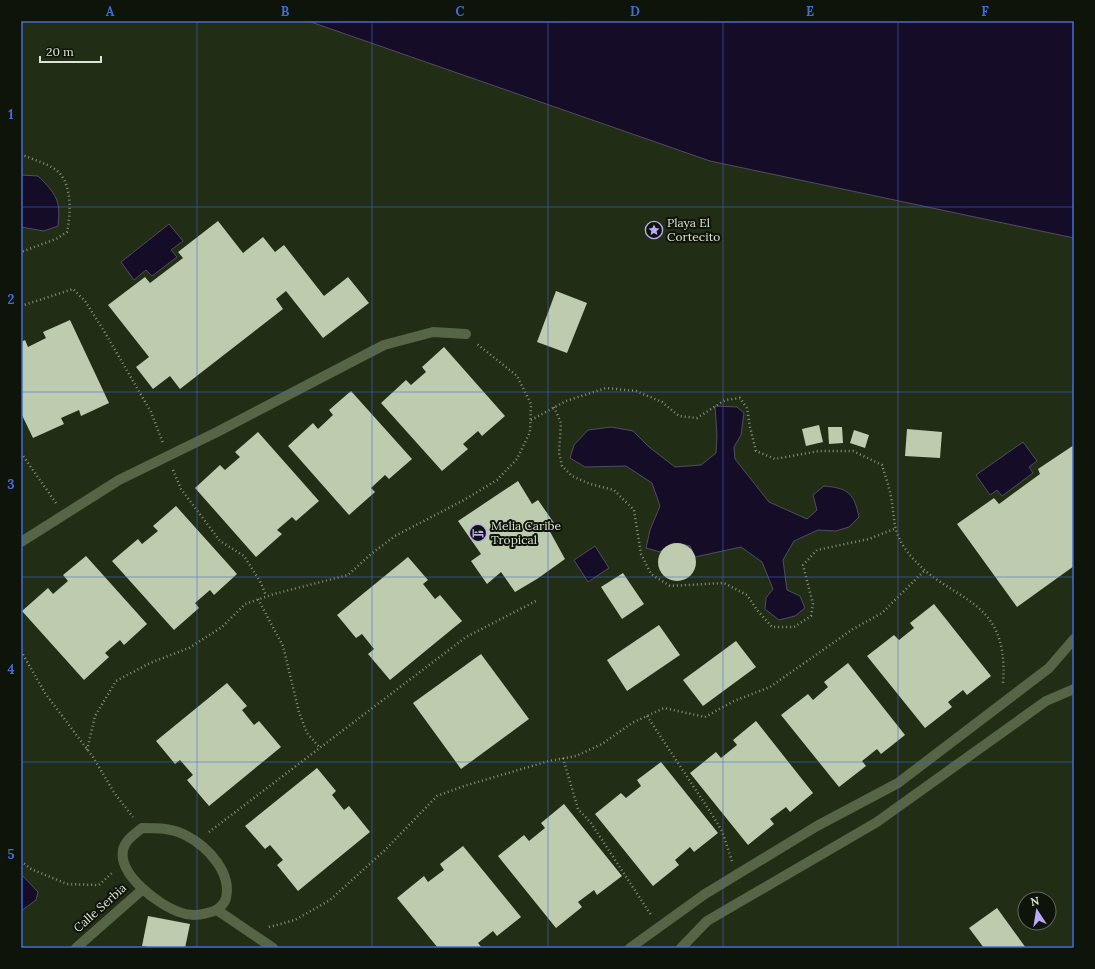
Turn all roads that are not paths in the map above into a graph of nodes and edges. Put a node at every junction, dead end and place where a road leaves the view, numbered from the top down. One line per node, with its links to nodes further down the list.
1 (466, 334): 2 (lane)
2 (21, 542)
3 (1074, 639): 9 (lane)
4 (1074, 689): 10 (lane)
5 (143, 889): 6 (lane); 6 (lane); 7 (lane, Calle Serbia)
6 (217, 910): 8 (lane)
7 (76, 948)
8 (273, 948)
9 (630, 948)
10 (681, 948)

